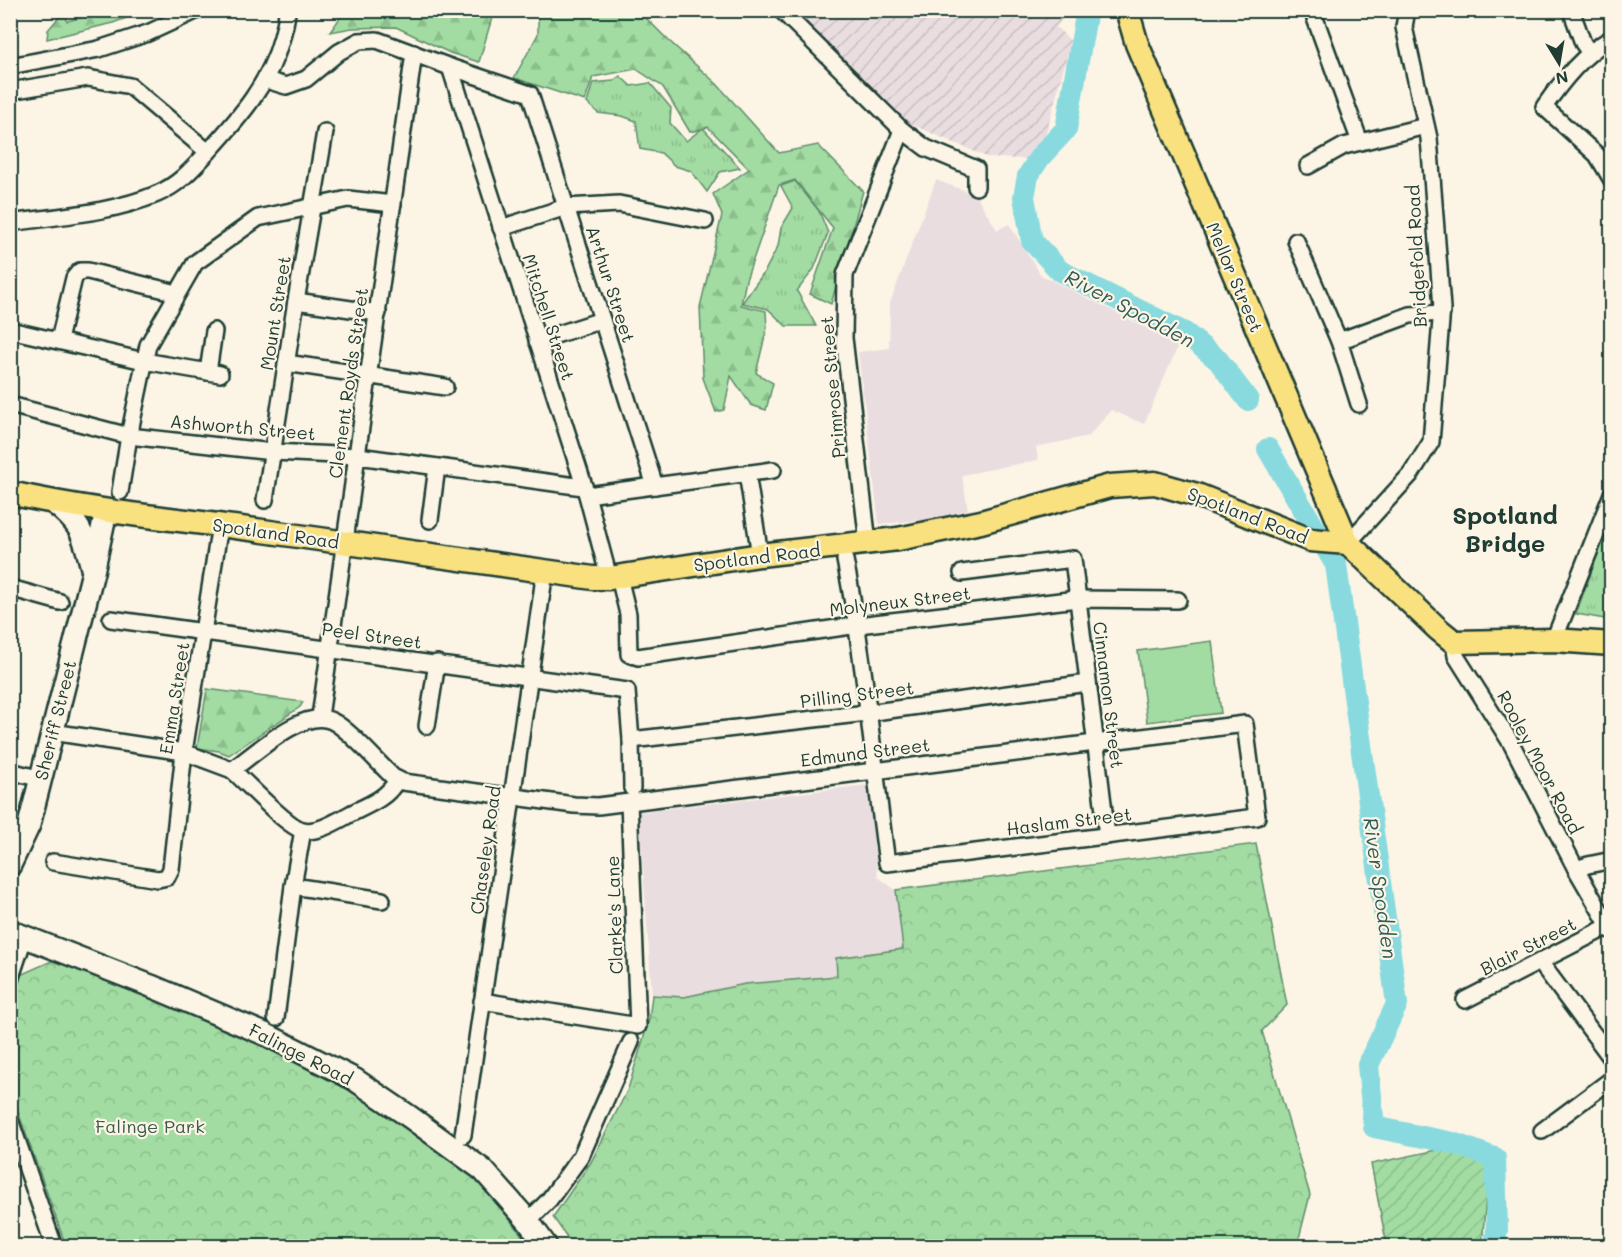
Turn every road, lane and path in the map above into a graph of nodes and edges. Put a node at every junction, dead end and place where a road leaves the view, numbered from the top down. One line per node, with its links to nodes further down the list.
1 (198, 10): 11 (street)
2 (287, 10): 13 (street)
3 (781, 10): 16 (street)
4 (1127, 10): 63 (main road, Mellor Street)
5 (1312, 10): 18 (street)
6 (1407, 10): 15 (street, Bridgefold Road)
7 (1570, 10): 9 (street)
8 (1611, 38): 9 (street)
9 (1590, 52): 21 (street)
10 (414, 53): 12 (street); 13 (street); 23 (street, Clement Royds Street)
11 (10, 66)
12 (450, 67): 25 (street, Arthur Street); 28 (street, Mitchell Street)
13 (266, 80): 19 (street)
14 (10, 91): 19 (street)
15 (1426, 126): 18 (street); 33 (street, Bridgefold Road)
16 (902, 130): 22 (street); 64 (street, Primrose Street)
17 (325, 132): 24 (street, Mount Street)
18 (1360, 142): 20 (street)
19 (208, 152): 27 (street)
20 (1308, 166)
21 (1611, 180)
22 (976, 187)
23 (393, 204): 24 (street); 32 (street, Clement Royds Street)
24 (312, 206): 30 (street); 31 (street, Mount Street)
25 (566, 207): 26 (street); 28 (street); 34 (street, Arthur Street)
26 (705, 221)
27 (10, 224)
28 (501, 228): 38 (street, Mitchell Street)
29 (1296, 241): 39 (street)
30 (177, 293): 37 (street); 40 (street)
31 (296, 301): 32 (street); 41 (street, Mount Street)
32 (378, 313): 42 (street, Clement Royds Street)
33 (1442, 313): 39 (street); 63 (street, Bridgefold Road)
34 (602, 320): 38 (street); 52 (street, Arthur Street)
35 (10, 330): 37 (street)
36 (214, 331): 40 (street)
37 (59, 340): 40 (street)
38 (537, 341): 53 (street, Mitchell Street)
39 (1339, 341): 44 (street)
40 (144, 361): 46 (street)
41 (286, 363): 42 (street); 47 (street, Mount Street)
42 (369, 376): 43 (street); 48 (street, Clement Royds Street)
43 (446, 387)
44 (1359, 404)
45 (10, 405): 46 (street, Ashworth Street)
46 (129, 436): 47 (street, Ashworth Street); 54 (street)
47 (273, 452): 48 (street, Ashworth Street); 57 (street, Mount Street)
48 (358, 456): 49 (street, Ashworth Street); 62 (street, Clement Royds Street)
49 (437, 466): 53 (street, Ashworth Street); 60 (street)
50 (773, 470): 51 (street, Ashworth Street)
51 (747, 473): 52 (street, Ashworth Street); 65 (street)
52 (655, 486): 53 (street, Ashworth Street)
53 (585, 491): 70 (street, Mitchell Street)
54 (120, 492)
55 (10, 493): 58 (main road, Spotland Road)
56 (1611, 494): 78 (street)
57 (265, 500)
58 (54, 503): 59 (main road, Spotland Road); 68 (main road)
59 (106, 511): 61 (main road, Spotland Road); 68 (main road, Sheriff Street)
60 (430, 520)
61 (220, 525): 62 (main road, Spotland Road); 77 (street, Emma Street)
62 (346, 542): 67 (main road, Spotland Road); 81 (street, Clement Royds Street)
63 (1340, 542): 64 (main road, Spotland Road); 79 (main road)
64 (868, 543): 65 (main road, Spotland Road)
65 (760, 555): 70 (main road, Spotland Road)
66 (845, 560): 76 (street)
67 (545, 571): 70 (main road, Spotland Road); 83 (street, Chaseley Road)
68 (93, 572): 89 (main road, Sheriff Street)
69 (962, 573): 72 (street, Cinnamon Street)
70 (614, 578): 76 (street, Molyneux Street)
71 (10, 588): 74 (street)
72 (1077, 599): 73 (street, Molyneux Street); 76 (street, Molyneux Street); 84 (street, Cinnamon Street)
73 (1178, 600)
74 (60, 602)
75 (111, 619): 77 (street, Peel Street)
76 (858, 625): 86 (street)
77 (204, 631): 81 (street, Peel Street); 92 (street, Emma Street)
78 (1554, 639): 79 (main road); 80 (main road)
79 (1454, 642): 106 (street, Rooley Moor Road)
80 (1611, 644)
81 (330, 649): 82 (street, Peel Street); 87 (street, Clement Royds Street)
82 (437, 663): 83 (street, Peel Street); 88 (street)
83 (529, 678): 85 (street, Peel Street); 99 (street, Chaseley Road)
84 (1088, 683): 86 (street, Pilling Street); 91 (street, Cinnamon Street)
85 (627, 691): 90 (street, Clarke's Lane)
86 (867, 713): 90 (street, Pilling Street); 94 (street)
87 (321, 717): 93 (street); 97 (street)
88 (427, 726)
89 (52, 732): 92 (street); 96 (main road, Sheriff Street)
90 (631, 740): 98 (street, Clarke's Lane)
91 (1095, 742): 94 (street, Edmund Street); 100 (street, Edmund Street); 102 (street, Cinnamon Street)
92 (184, 752): 93 (street); 104 (street, Emma Street)
93 (232, 770): 101 (street)
94 (874, 770): 98 (street, Edmund Street); 102 (street, Haslam Street)
95 (10, 771): 96 (street)
96 (41, 779): 105 (main road, Sheriff Street)
97 (397, 780): 99 (street, Edmund Street); 101 (street)
98 (630, 795): 99 (street, Edmund Street); 114 (street, Clarke's Lane)
99 (512, 796): 114 (street, Chaseley Road)
100 (1257, 818): 102 (street, Haslam Street)
101 (303, 831): 107 (street)
102 (1107, 836)
103 (1611, 860): 106 (street)
104 (53, 862)
105 (10, 865)
106 (1576, 869): 109 (street, Rooley Moor Road)
107 (293, 886): 108 (street); 115 (street)
108 (382, 900)
109 (1610, 929): 111 (street, Blair Street)
110 (17, 934): 112 (street); 122 (main road, Falinge Road)
111 (1540, 962): 113 (street, Blair Street); 117 (street)
112 (10, 980)
113 (1465, 1000)
114 (482, 1001): 121 (street, Chaseley Road)
115 (276, 1018)
116 (631, 1042): 122 (street)
117 (1611, 1059)
118 (1611, 1079): 120 (street)
119 (10, 1120): 123 (street)
120 (1542, 1131)
121 (463, 1135)
122 (528, 1221): 124 (main road, Falinge Road)
123 (54, 1246)
124 (546, 1246)

